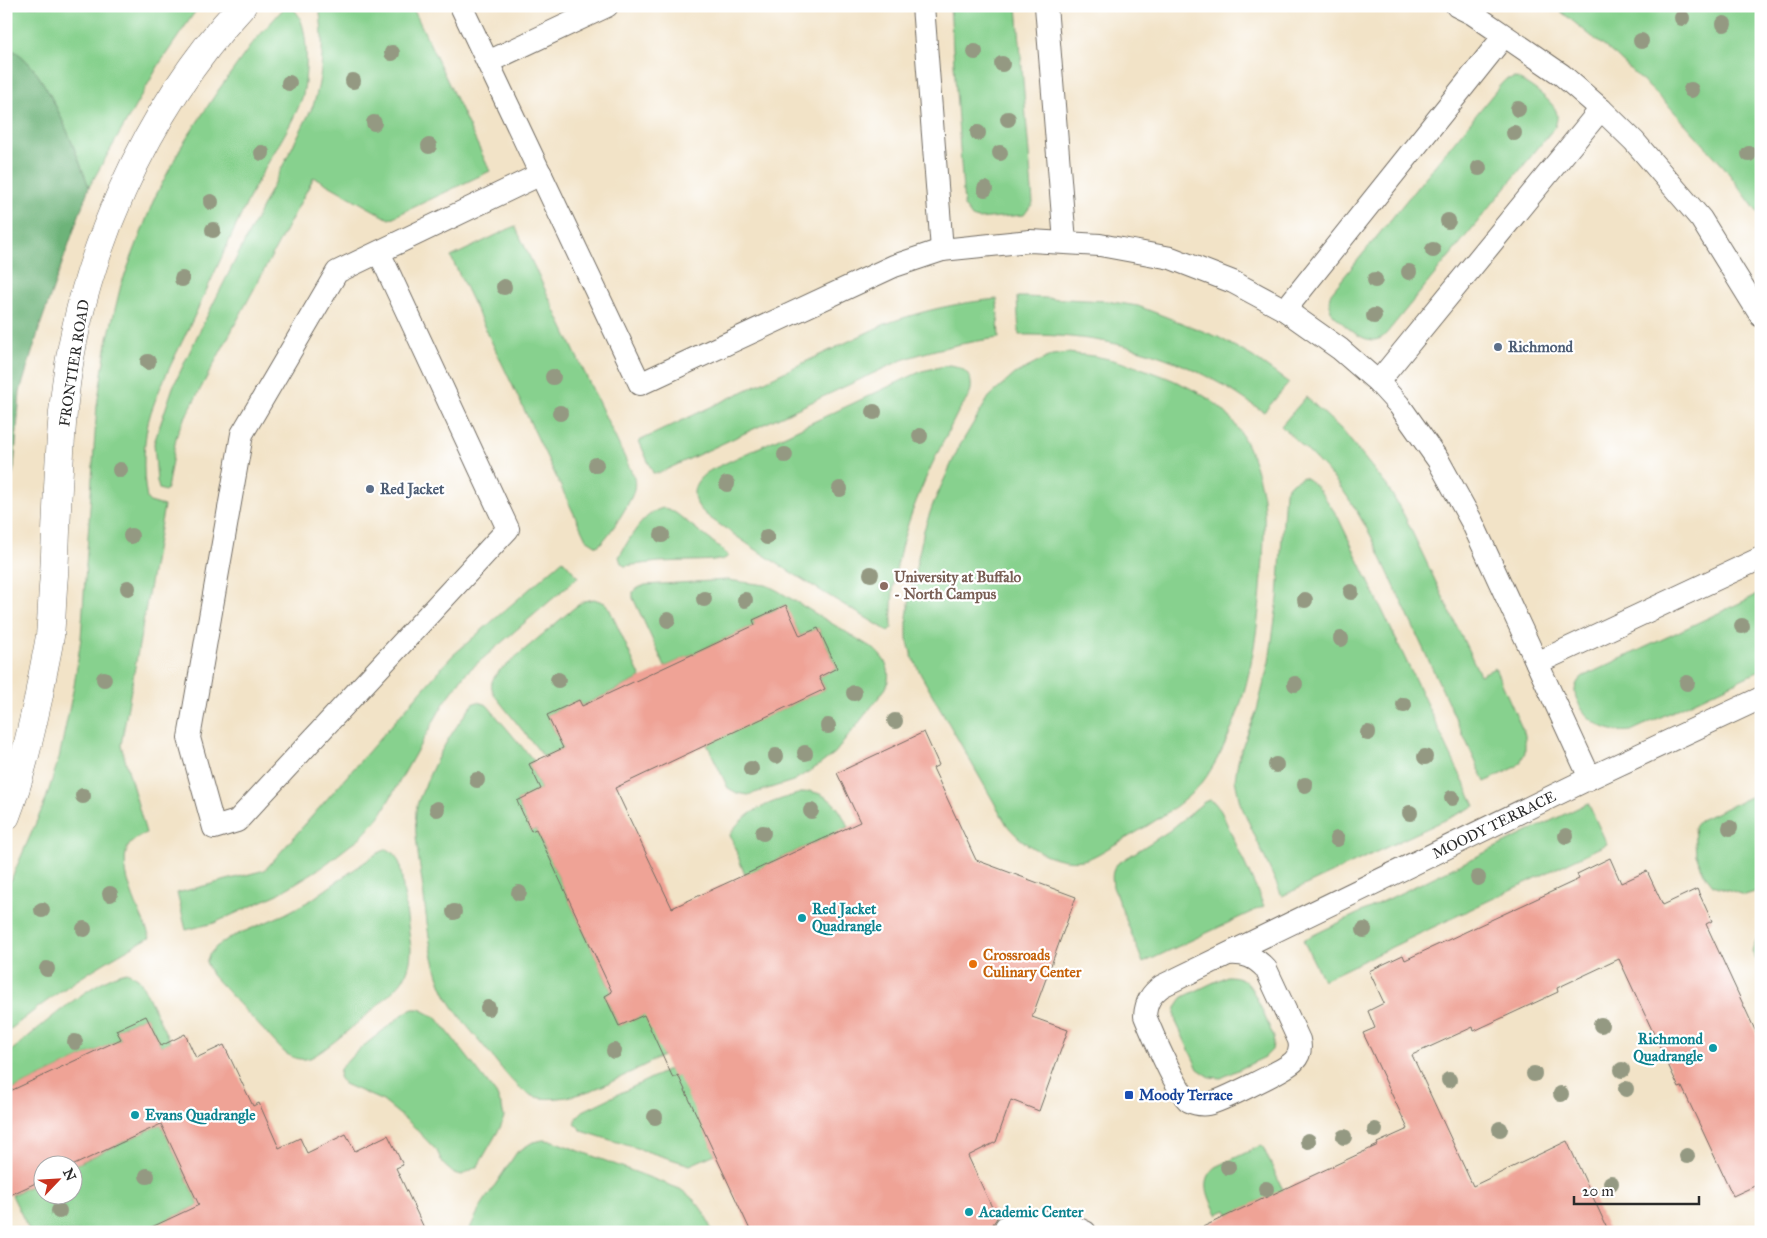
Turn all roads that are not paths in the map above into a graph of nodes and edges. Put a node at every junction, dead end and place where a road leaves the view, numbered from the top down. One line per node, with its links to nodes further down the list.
1 (242, 6): 21 (street, FRONTIER ROAD)
2 (461, 6): 8 (lane)
3 (607, 6): 8 (lane)
4 (923, 6): 12 (lane)
5 (1046, 6): 11 (lane)
6 (1458, 6): 7 (lane)
7 (1504, 36): 9 (lane); 14 (lane)
8 (488, 62): 10 (lane)
9 (1601, 109): 15 (lane); 16 (lane)
10 (541, 174): 12 (lane); 13 (lane)
11 (1065, 242): 12 (lane); 14 (lane)
12 (942, 250)
13 (379, 252): 13 (lane)
14 (1285, 310): 16 (lane)
15 (1761, 316)
16 (1378, 382): 18 (lane)
17 (1761, 558): 18 (lane)
18 (1537, 663): 20 (lane)
19 (1761, 698): 20 (lane, MOODY TERRACE)
20 (1590, 778): 22 (lane, MOODY TERRACE)
21 (6, 816)
22 (1230, 954): 22 (lane)
23 (1006, 1227): 24 (lane)
24 (1086, 1232)

